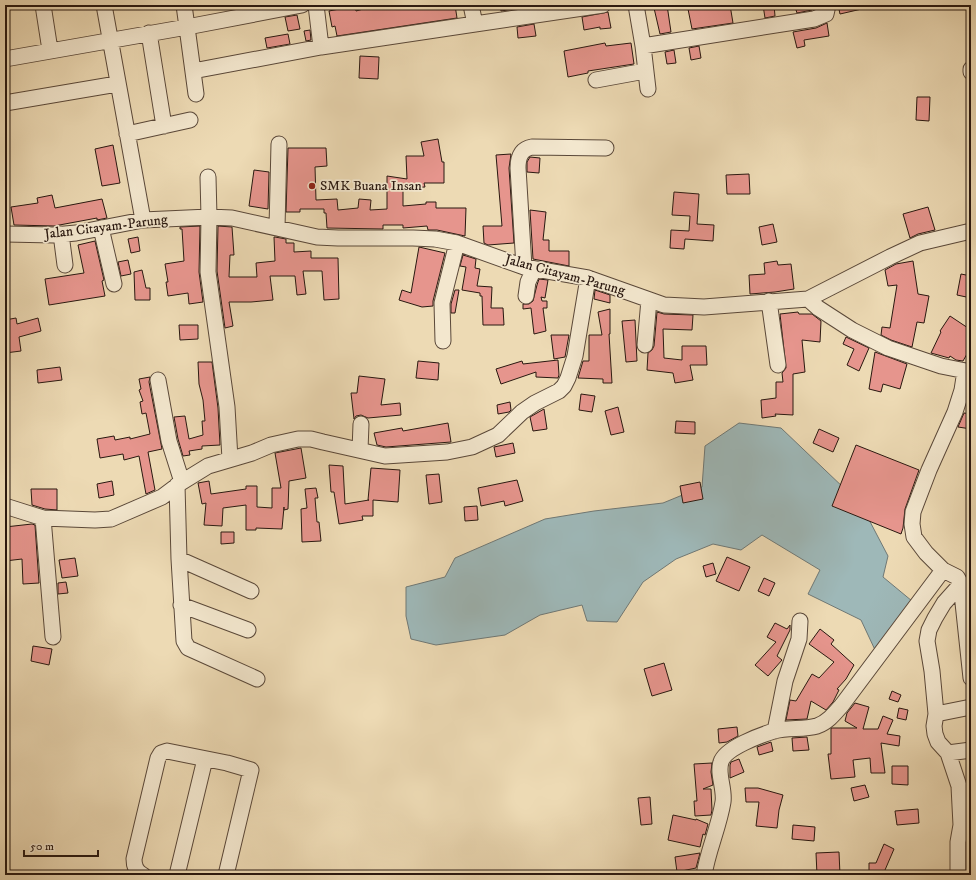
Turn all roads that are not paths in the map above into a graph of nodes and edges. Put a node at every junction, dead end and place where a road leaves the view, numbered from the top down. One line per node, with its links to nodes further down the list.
1 (43, 5): 17 (street)
2 (104, 5): 14 (street)
3 (184, 5): 12 (street)
4 (302, 5): 10 (street)
5 (316, 5): 16 (street)
6 (471, 5): 11 (street)
7 (603, 5): 11 (street)
8 (636, 5): 15 (street)
9 (828, 5): 15 (street)
10 (255, 10): 12 (street)
11 (475, 24): 16 (street)
12 (187, 27): 13 (street); 19 (street)
13 (149, 33): 14 (street); 27 (street)
14 (110, 40): 17 (street); 22 (street)
15 (643, 46): 20 (street)
16 (321, 47): 19 (street)
17 (50, 50): 18 (street)
18 (5, 59)
19 (193, 71): 24 (street)
20 (645, 71): 21 (street); 23 (street)
21 (596, 80)
22 (118, 84): 25 (street); 28 (street)
23 (648, 89)
24 (196, 94)
25 (5, 103)
26 (190, 120): 27 (street)
27 (164, 126): 28 (street)
28 (126, 128): 33 (street)
29 (279, 144): 35 (street)
30 (606, 148): 41 (street)
31 (208, 177): 32 (street)
32 (209, 217): 33 (street, Jalan Citayam-Parung); 35 (street, Jalan Citayam-Parung); 55 (street)
33 (140, 220): 34 (street, Jalan Citayam-Parung)
34 (101, 228): 38 (street, Jalan Citayam-Parung); 43 (street)
35 (277, 228): 39 (street, Jalan Citayam-Parung)
36 (971, 232): 45 (street, Jalan Citayam-Parung)
37 (5, 234): 38 (street, Jalan Citayam-Parung)
38 (61, 234): 40 (street)
39 (457, 243): 41 (street, Jalan Citayam-Parung); 48 (street)
40 (65, 265)
41 (529, 268): 42 (street, Jalan Citayam-Parung); 44 (street)
42 (588, 278): 46 (street, Jalan Citayam-Parung); 54 (street)
43 (114, 284)
44 (526, 296)
45 (808, 299): 47 (street, Jalan Citayam-Parung); 51 (street)
46 (649, 300): 47 (street, Jalan Citayam-Parung); 49 (street)
47 (769, 301): 50 (street)
48 (443, 340)
49 (645, 345)
50 (778, 366)
51 (968, 372): 60 (street)
52 (158, 380): 56 (street)
53 (361, 424): 54 (street)
54 (360, 450): 55 (street)
55 (230, 459): 56 (street)
56 (180, 483): 58 (street); 59 (street)
57 (5, 506): 58 (street)
58 (43, 518): 67 (street)
59 (179, 559): 62 (street); 63 (street)
60 (943, 570): 61 (street); 72 (street)
61 (961, 584): 65 (street); 71 (street)
62 (251, 591)
63 (181, 605): 66 (street); 69 (street)
64 (800, 621): 72 (street)
65 (968, 624): 68 (street)
66 (248, 630)
67 (53, 637)
68 (971, 678)
69 (257, 679)
70 (971, 707): 71 (street)
71 (936, 714): 74 (street)
72 (775, 731): 81 (street)
73 (971, 750): 74 (street)
74 (948, 753): 76 (street)
75 (205, 759): 78 (street); 79 (street); 80 (street)
76 (965, 785): 77 (street)
77 (966, 825): 82 (street)
78 (143, 875)
79 (178, 875)
80 (226, 875)
81 (704, 875)
82 (958, 875)

